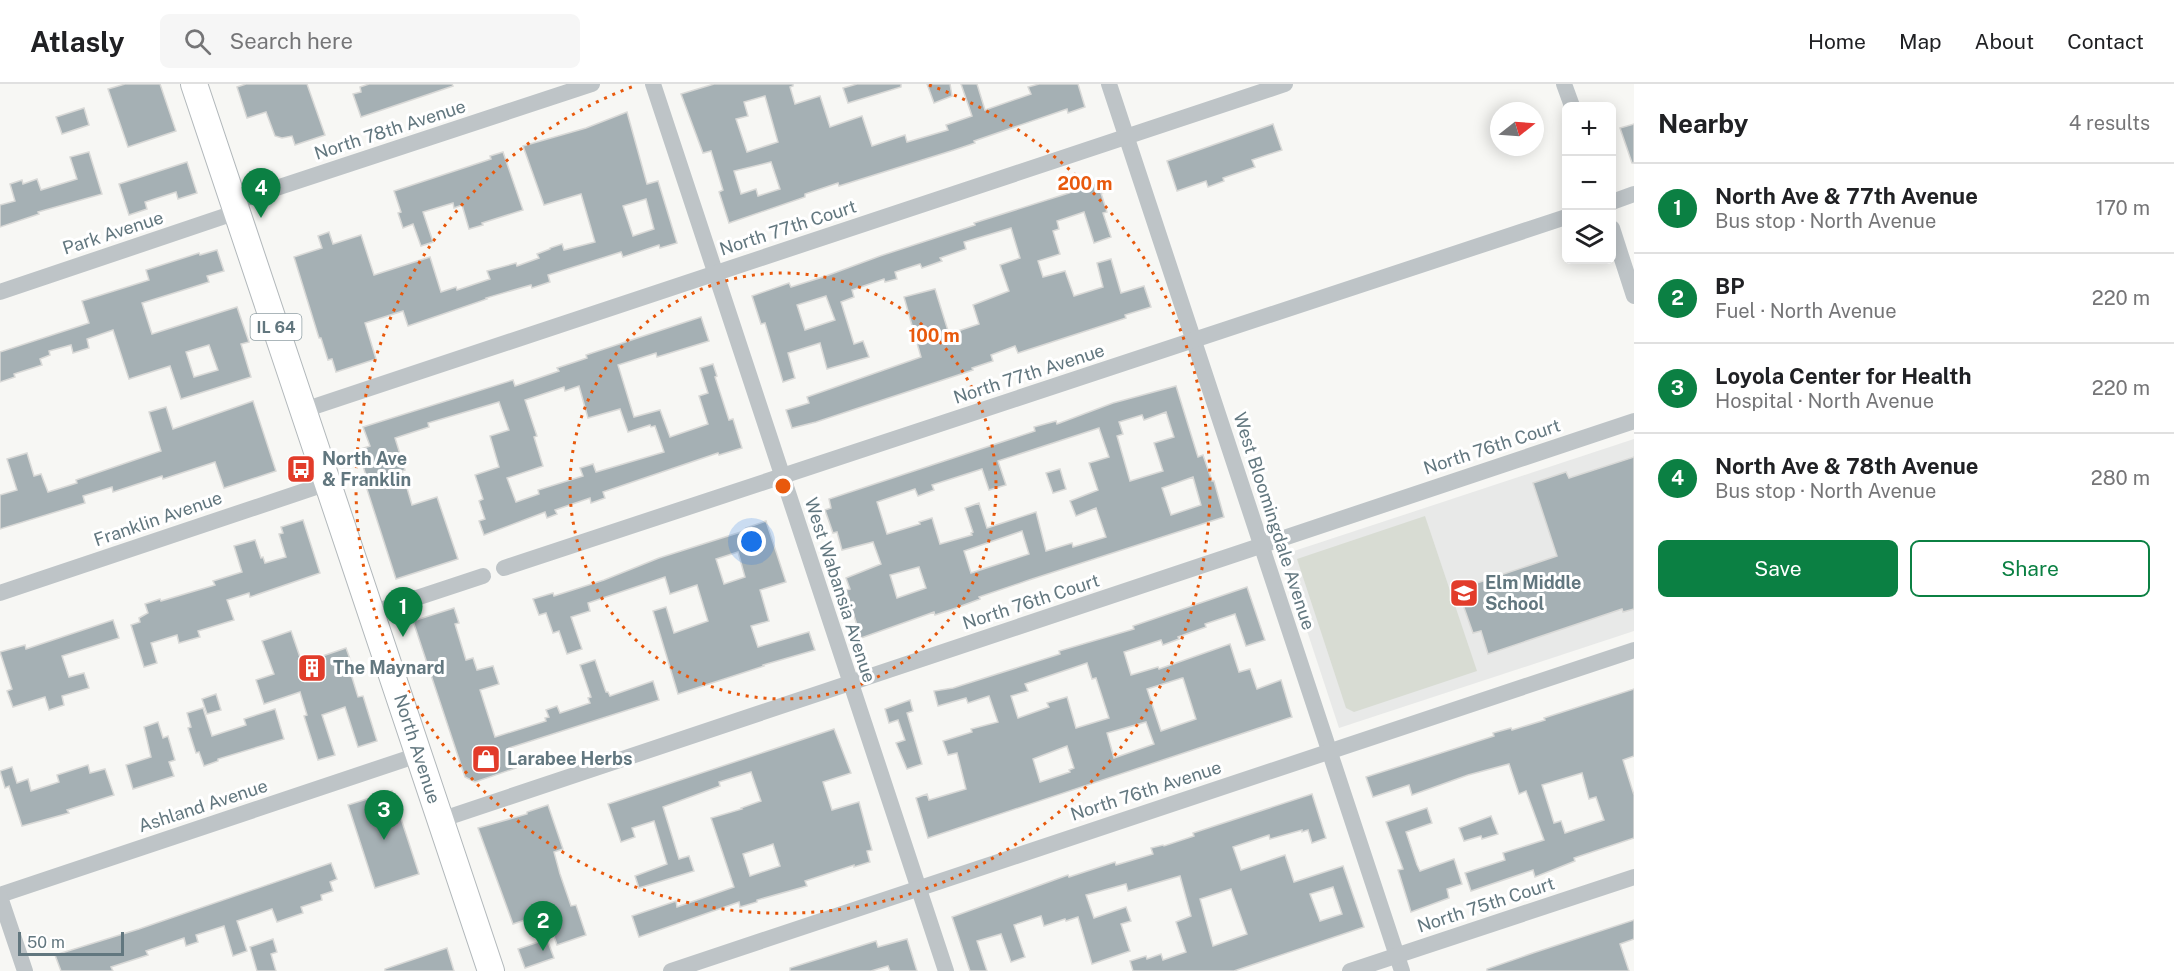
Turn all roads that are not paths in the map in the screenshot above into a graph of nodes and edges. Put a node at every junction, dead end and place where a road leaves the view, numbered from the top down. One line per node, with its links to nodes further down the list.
1 (195, 84): 11 (main road, North Avenue / IL 64)
2 (592, 84): 11 (street, North 78th Avenue)
3 (653, 84): 14 (street, West Wabansia Avenue)
4 (1109, 84): 8 (street, West Bloomingdale Avenue)
5 (1285, 84): 8 (street, North 77th Court)
6 (1564, 84): 7 (street)
7 (1571, 102)
8 (1126, 137): 14 (street, North 77th Court); 17 (street, West Bloomingdale Avenue)
9 (1634, 194): 10 (street)
10 (1616, 200)
11 (236, 207): 15 (street, Park Avenue); 18 (main road, North Avenue / IL 64)
12 (1562, 218): 17 (street, North 77th Avenue)
13 (1616, 243): 16 (street)
14 (715, 273): 18 (street, North 77th Court); 20 (street, West Wabansia Avenue)
15 (0, 292)
16 (1634, 296)
17 (1194, 340): 20 (street, North 77th Avenue); 22 (street, West Bloomingdale Avenue)
18 (303, 410): 21 (main road, North Avenue / IL 64)
19 (1634, 421): 22 (street, North 76th Court)
20 (782, 476): 23 (street, North 77th Avenue); 28 (street, West Wabansia Avenue)
21 (328, 483): 25 (street, Franklin Avenue); 26 (main road, North Avenue / IL 64)
22 (1261, 545): 28 (street, North 76th Court); 29 (street, West Bloomingdale Avenue)
23 (504, 568)
24 (483, 576): 26 (street)
25 (0, 593)
26 (371, 613): 30 (main road, North Avenue / IL 64)
27 (1634, 650): 29 (street, North 76th Avenue)
28 (850, 683): 31 (street, North 76th Court); 33 (street, West Wabansia Avenue)
29 (1329, 751): 33 (street, North 76th Avenue); 35 (street, West Bloomingdale Avenue)
30 (418, 755): 31 (main road, North Avenue / IL 64); 34 (street, Ashland Avenue)
31 (440, 820): 37 (main road, North Avenue / IL 64)
32 (1634, 877): 35 (street, North 75th Court)
33 (918, 887): 38 (street, North 76th Avenue); 39 (street, West Wabansia Avenue)
34 (0, 896): 36 (street)
35 (1399, 963): 40 (street, North 75th Court)
36 (25, 971)
37 (491, 971)
38 (671, 971)
39 (946, 971)
40 (1350, 971)

